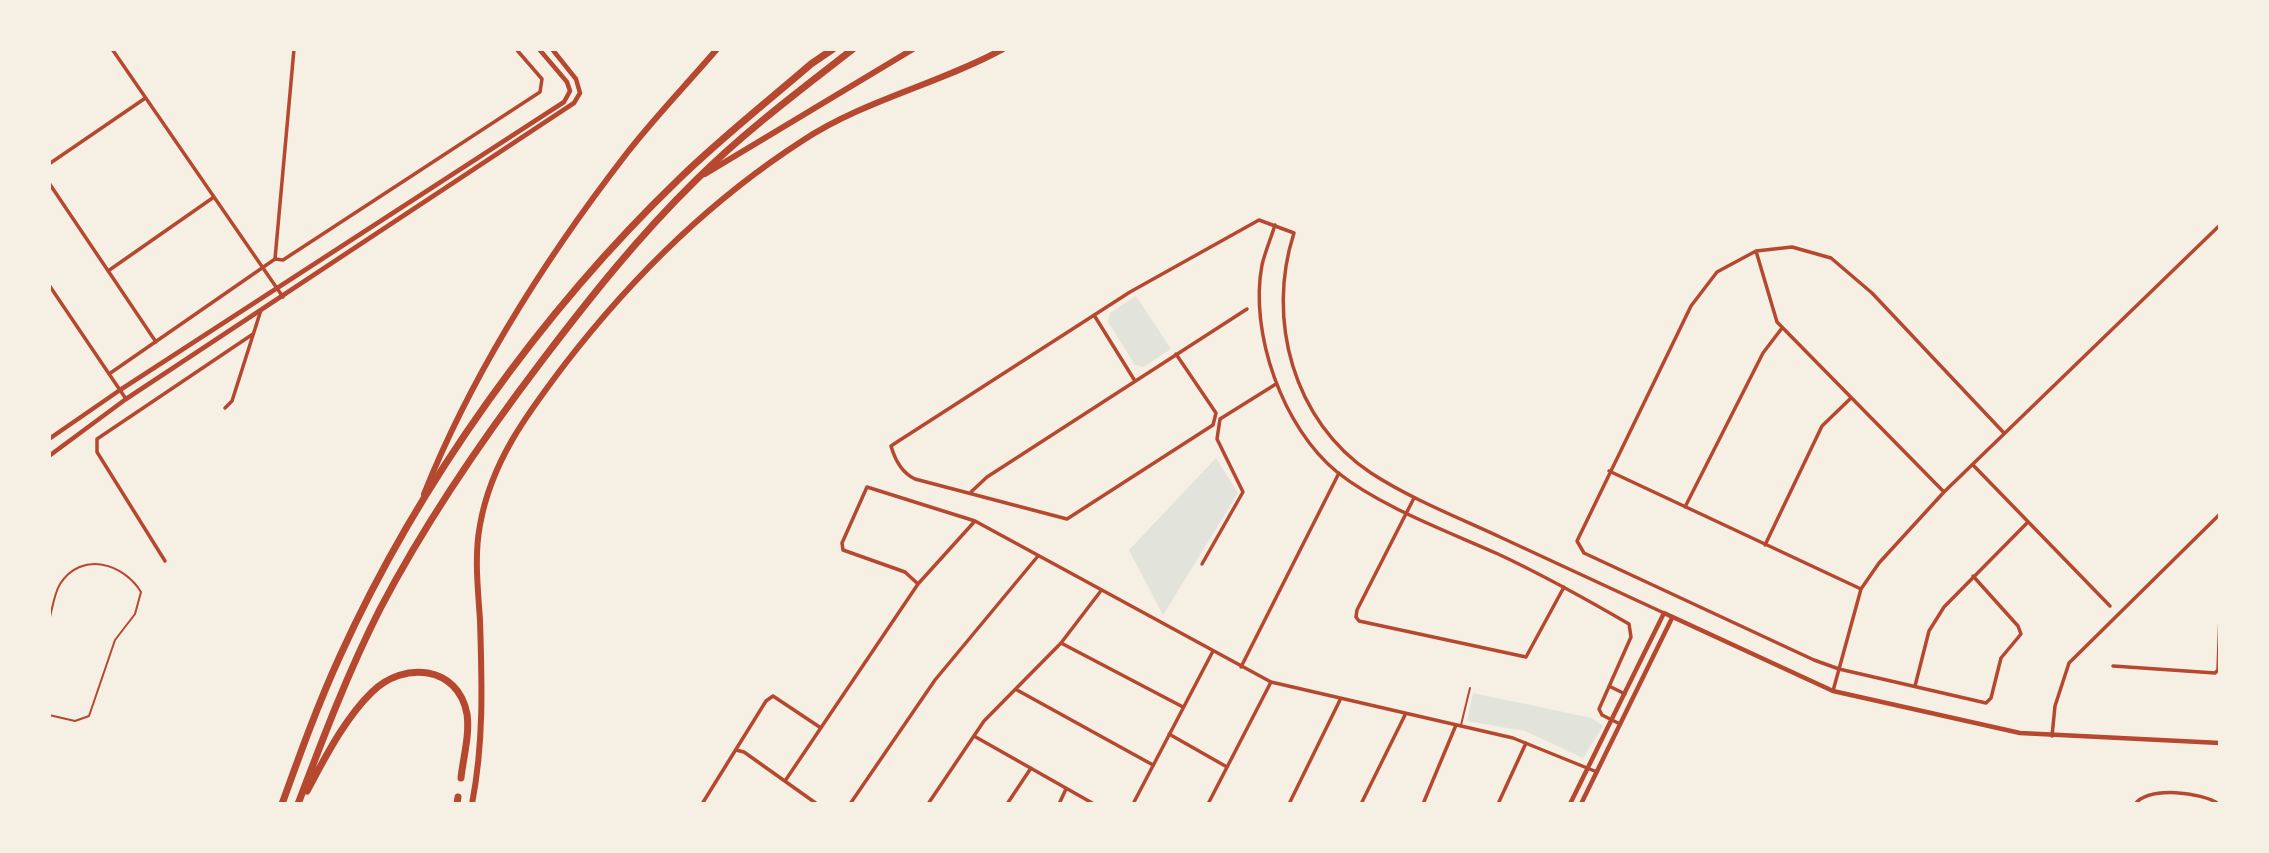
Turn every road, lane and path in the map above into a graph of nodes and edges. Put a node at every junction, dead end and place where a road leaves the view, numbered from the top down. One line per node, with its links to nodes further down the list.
1 (112, 49): 13 (street)
2 (294, 49): 21 (street)
3 (516, 49): 21 (street)
4 (539, 49): 11 (street)
5 (552, 49): 12 (street)
6 (717, 49): 50 (main road)
7 (832, 49): 50 (highway)
8 (853, 49): 15 (highway)
9 (913, 49): 15 (main road)
10 (1003, 49): 106 (main road)
11 (570, 91): 12 (street); 25 (street)
12 (580, 93): 26 (street)
13 (145, 99): 14 (street); 17 (street)
14 (49, 164)
15 (696, 179): 105 (highway)
16 (49, 183): 23 (street)
17 (214, 197): 22 (street); 23 (street)
18 (1275, 225): 29 (street); 36 (street); 49 (street)
19 (2220, 225): 41 (street)
20 (1756, 251): 30 (street); 41 (street); 45 (street)
21 (275, 259): 22 (street)
22 (266, 268): 25 (street); 32 (street)
23 (108, 271): 32 (street)
24 (49, 285): 34 (street)
25 (277, 287): 26 (street); 37 (street)
26 (283, 297): 28 (street)
27 (1247, 309): 33 (street)
28 (261, 310): 31 (street); 39 (street)
29 (1094, 315): 35 (street); 47 (street)
30 (1782, 328): 38 (street); 51 (street)
31 (253, 334): 40 (street); 58 (street)
32 (156, 342): 34 (street)
33 (1176, 354): 35 (street); 47 (street)
34 (109, 374): 37 (street)
35 (1135, 381): 47 (street)
36 (1276, 384): 46 (street); 59 (street)
37 (120, 390): 39 (street); 42 (street)
38 (1851, 398): 48 (street); 56 (street)
39 (126, 399): 43 (street)
40 (225, 408)
41 (2004, 433): 44 (street)
42 (49, 439)
43 (49, 456)
44 (1973, 465): 48 (street); 55 (street)
45 (1609, 471): 51 (street); 74 (street)
46 (1339, 473): 52 (street); 73 (street)
47 (971, 492)
48 (1944, 492): 63 (street)
49 (1415, 497): 52 (street); 66 (street)
50 (421, 503): 104 (highway)
51 (1685, 507): 56 (street)
52 (1407, 513): 62 (street); 62 (street)
53 (2220, 514): 92 (street)
54 (975, 521): 57 (street); 61 (street); 61 (street)
55 (2027, 523): 60 (street); 65 (street)
56 (1765, 545): 63 (street)
57 (1038, 556): 64 (street); 109 (street)
58 (165, 561)
59 (1202, 564)
60 (1973, 576): 77 (street); 77 (street)
61 (918, 584): 89 (street)
62 (1564, 587): 76 (street)
63 (1861, 589): 74 (street)
64 (1101, 591): 70 (street); 71 (street)
65 (2110, 606)
66 (1664, 613): 68 (street); 81 (street)
67 (2220, 615): 72 (street)
68 (1672, 618): 80 (street); 87 (street)
69 (49, 621): 85 (lane)
70 (1061, 643): 79 (street); 83 (street)
71 (1213, 651): 73 (street); 83 (street)
72 (2113, 666)
73 (1241, 667): 75 (street)
74 (1839, 669): 77 (street); 80 (street)
75 (1271, 682): 82 (street); 97 (street)
76 (1609, 686): 81 (street); 86 (street)
77 (1915, 686)
78 (1470, 688): 88 (lane)
79 (1016, 689): 91 (street); 96 (street)
80 (1833, 691): 92 (street)
81 (1625, 694): 86 (street)
82 (1340, 700): 84 (street); 116 (street)
83 (1183, 708): 90 (street)
84 (1405, 714): 88 (street); 117 (street)
85 (49, 715)
86 (1612, 720): 87 (street); 99 (street)
87 (1620, 723): 100 (street)
88 (1458, 726): 93 (street); 118 (street)
89 (821, 728): 95 (street); 102 (street)
90 (1169, 734): 96 (street); 97 (street)
91 (974, 736): 98 (street); 110 (street)
92 (2052, 736): 94 (street)
93 (1527, 742): 99 (street); 119 (street)
94 (2220, 743)
95 (736, 750): 102 (street); 107 (street)
96 (1153, 765): 114 (street)
97 (1227, 767): 115 (street)
98 (1031, 768): 103 (street); 111 (street)
99 (1588, 768): 100 (street); 120 (street)
100 (1597, 772): 121 (street)
101 (461, 778): 105 (highway)
102 (785, 781): 108 (street)
103 (1066, 789): 112 (street); 113 (street)
104 (282, 804)
105 (299, 804)
106 (472, 804)
107 (702, 804)
108 (817, 804)
109 (850, 804)
110 (928, 804)
111 (1007, 804)
112 (1059, 804)
113 (1094, 804)
114 (1133, 804)
115 (1208, 804)
116 (1289, 804)
117 (1361, 804)
118 (1423, 804)
119 (1498, 804)
120 (1570, 804)
121 (1581, 804)
122 (2135, 804): 123 (street)
123 (2220, 804)

